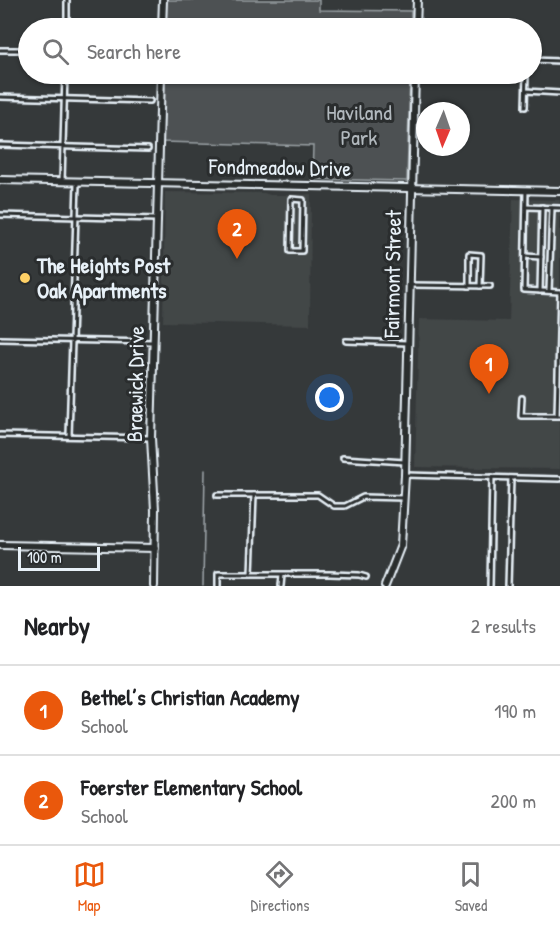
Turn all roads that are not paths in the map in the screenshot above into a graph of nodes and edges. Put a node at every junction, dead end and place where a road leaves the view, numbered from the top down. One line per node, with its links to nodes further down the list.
1 (67, 0): 4 (lane)
2 (163, 0): 5 (street)
3 (417, 0): 6 (street)
4 (67, 18)
5 (162, 18)
6 (416, 18)
7 (0, 50): 8 (lane)
8 (18, 50)
9 (542, 60): 10 (lane)
10 (560, 61)
11 (65, 84): 18 (lane)
12 (161, 84): 27 (street, Braewick Drive)
13 (415, 84): 29 (street, Fairmont Street)
14 (526, 84): 15 (lane)
15 (526, 91): 16 (lane); 20 (lane)
16 (560, 93)
17 (0, 97): 18 (lane)
18 (64, 99): 19 (lane); 22 (lane)
19 (150, 101)
20 (525, 107)
21 (0, 145): 22 (lane)
22 (63, 147): 23 (lane); 25 (lane)
23 (148, 149)
24 (0, 180): 25 (street, Fondmeadow Drive)
25 (62, 181): 26 (street, Fondmeadow Drive)
26 (77, 181): 27 (street, Fondmeadow Drive); 38 (lane)
27 (158, 183): 28 (street, Fondmeadow Drive); 39 (street, Braewick Drive)
28 (297, 186): 29 (street, Fondmeadow Drive); 32 (lane)
29 (412, 188): 30 (street, Fondmeadow Drive); 42 (street, Fairmont Street)
30 (526, 190): 31 (street, Fondmeadow Drive); 33 (lane)
31 (560, 191)
32 (297, 199): 32 (lane)
33 (526, 207): 34 (lane); 40 (lane)
34 (542, 207): 35 (lane); 41 (lane)
35 (552, 208): 36 (lane); 47 (lane)
36 (560, 208)
37 (0, 215): 38 (lane)
38 (76, 217): 39 (lane); 50 (lane)
39 (158, 219): 52 (street, Braewick Drive)
40 (525, 256): 41 (lane); 46 (lane)
41 (541, 256): 46 (lane)
42 (409, 285): 43 (lane); 53 (street, Fairmont Street)
43 (469, 286): 44 (lane); 44 (lane)
44 (480, 286): 45 (lane)
45 (490, 286)
46 (540, 291): 47 (lane)
47 (549, 291): 48 (lane)
48 (560, 292): 54 (lane)
49 (0, 339): 50 (lane)
50 (72, 340): 52 (lane); 58 (lane)
51 (346, 341): 53 (lane)
52 (153, 342): 59 (street, Braewick Drive)
53 (408, 343): 61 (street, Fairmont Street)
54 (559, 345): 56 (lane)
55 (522, 398): 56 (lane)
56 (558, 416)
57 (0, 435): 58 (lane)
58 (69, 436): 59 (lane)
59 (151, 438): 70 (street, Braewick Drive)
60 (343, 458): 61 (lane)
61 (405, 462): 62 (street, Fairmont Street)
62 (405, 475): 63 (lane); 68 (street, Fairmont Street)
63 (492, 477): 64 (lane); 78 (lane)
64 (511, 478): 65 (lane); 79 (lane)
65 (560, 479)
66 (254, 494): 67 (lane); 68 (lane); 71 (lane)
67 (217, 495)
68 (404, 498): 77 (street, Fairmont Street)
69 (0, 545): 70 (street)
70 (155, 548): 74 (street, Braewick Drive)
71 (251, 574): 72 (lane); 75 (lane)
72 (282, 575): 73 (lane); 76 (lane)
73 (366, 577)
74 (154, 586)
75 (218, 586)
76 (282, 586)
77 (385, 586)
78 (490, 586)
79 (508, 586)

